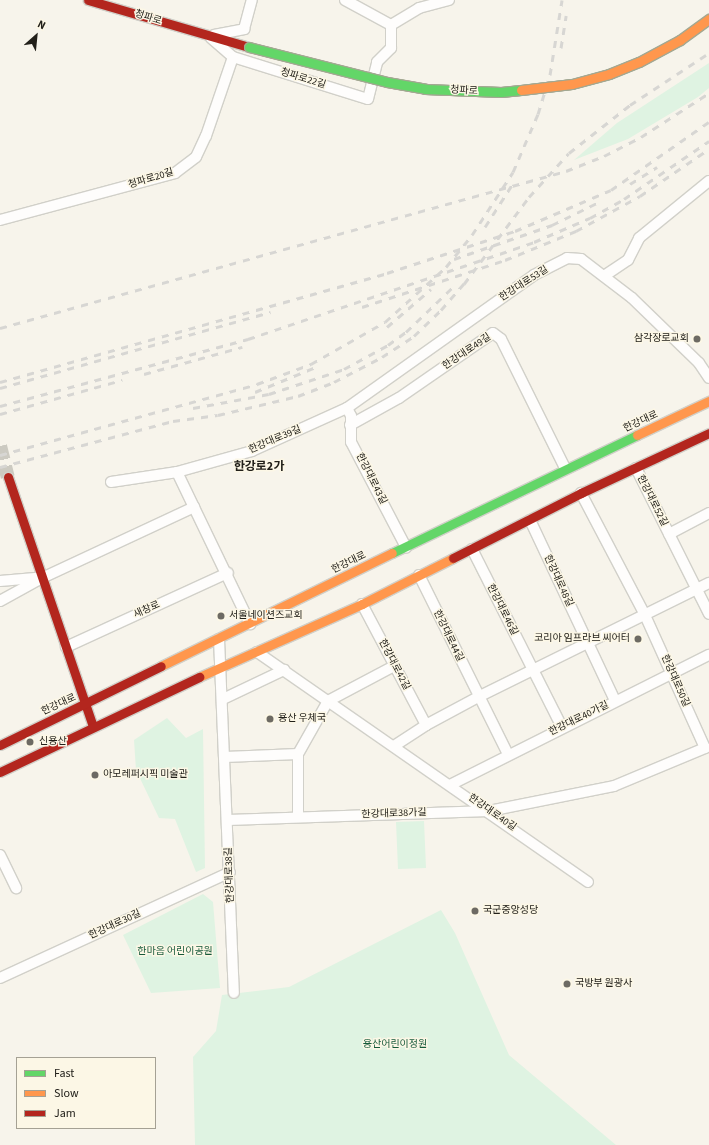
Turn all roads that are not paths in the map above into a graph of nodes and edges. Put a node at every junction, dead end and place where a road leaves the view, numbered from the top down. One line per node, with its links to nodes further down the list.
1 (88, 0): 7 (main road, 청파로)
2 (252, 0): 7 (street, 청파로)
3 (346, 0): 6 (street)
4 (449, 0): 6 (street)
5 (709, 19): 7 (main road, 청파로, bridge)
6 (391, 25): 8 (street, 청파로22길)
7 (208, 36): 8 (street, 청파로22길)
8 (234, 57): 10 (street, 청파로20길)
9 (709, 181): 11 (street)
10 (0, 220)
11 (604, 276): 12 (street, 한강대로53길); 14 (street, 한강대로53길)
12 (709, 378)
13 (709, 401): 17 (main road, 한강대로)
14 (347, 408): 15 (street, 한강대로43길); 19 (street, 한강대로39길)
15 (350, 425): 17 (street, 한강대로49길); 27 (street, 한강대로43길)
16 (709, 433): 18 (main road)
17 (566, 468): 27 (main road, 한강대로)
18 (636, 468): 22 (main road); 26 (street, 한강대로52길)
19 (176, 472): 21 (street, 한강대로39길); 23 (street)
20 (8, 477): 31 (main road)
21 (111, 482)
22 (581, 493): 25 (main road); 38 (street, 한강대로50길)
23 (194, 507): 29 (street); 31 (street)
24 (709, 513): 26 (street, 한강대로52길)
25 (530, 520): 28 (main road); 41 (street, 한강대로48길)
26 (669, 534): 34 (street, 한강대로52길)
27 (406, 547): 39 (main road, 한강대로)
28 (472, 549): 30 (main road); 48 (street, 한강대로46길)
29 (228, 573): 39 (street); 42 (street, 새창로)
30 (418, 576): 36 (main road); 50 (street, 한강대로44길)
31 (42, 578): 32 (street); 35 (street); 42 (main road)
32 (0, 581)
33 (709, 583): 34 (street)
34 (696, 589): 37 (street, 한강대로52길); 38 (street)
35 (0, 601)
36 (362, 604): 43 (main road); 45 (street, 한강대로42길)
37 (709, 614)
38 (645, 615): 41 (street); 49 (street, 한강대로50길)
39 (250, 624): 40 (main road, 한강대로)
40 (219, 639): 46 (street, 한강대로38길); 54 (main road, 한강대로)
41 (586, 643): 48 (street); 53 (street, 한강대로48길)
42 (66, 647): 54 (main road)
43 (257, 652): 46 (main road); 47 (street, 한강대로40길)
44 (709, 655): 49 (street, 한강대로40가길)
45 (394, 666): 52 (street); 55 (street, 한강대로42길)
46 (221, 667): 51 (street, 한강대로38길); 56 (main road)
47 (284, 670): 51 (street); 52 (street, 한강대로40길)
48 (533, 671): 50 (street); 57 (street, 한강대로46길)
49 (672, 673): 53 (street, 한강대로40가길); 60 (street, 한강대로50길)
50 (478, 696): 55 (street); 62 (street, 한강대로44길)
51 (223, 700): 63 (street, 한강대로38길)
52 (328, 701): 59 (street, 한강대로40길); 61 (street)
53 (615, 701): 57 (street, 한강대로40가길)
54 (86, 705): 56 (main road); 58 (main road, 한강대로)
55 (426, 725): 59 (street)
56 (93, 727): 64 (main road)
57 (562, 728): 62 (street, 한강대로40가길)
58 (0, 745)
59 (394, 746): 65 (street, 한강대로40길)
60 (705, 748): 66 (street, 한강대로38가길)
61 (298, 754): 63 (street); 67 (street)
62 (508, 754): 65 (street, 한강대로40가길)
63 (225, 757): 68 (street, 한강대로38길)
64 (0, 772)
65 (450, 785): 66 (street, 한강대로40길)
66 (489, 811): 67 (street, 한강대로38가길); 71 (street, 한강대로40길)
67 (298, 817): 68 (street, 한강대로38가길)
68 (228, 820): 70 (street, 한강대로38길)
69 (0, 855): 72 (street)
70 (230, 872): 73 (street, 한강대로30길); 74 (street, 한강대로38길)
71 (588, 882)
72 (16, 888)
73 (0, 978)
74 (234, 993)

